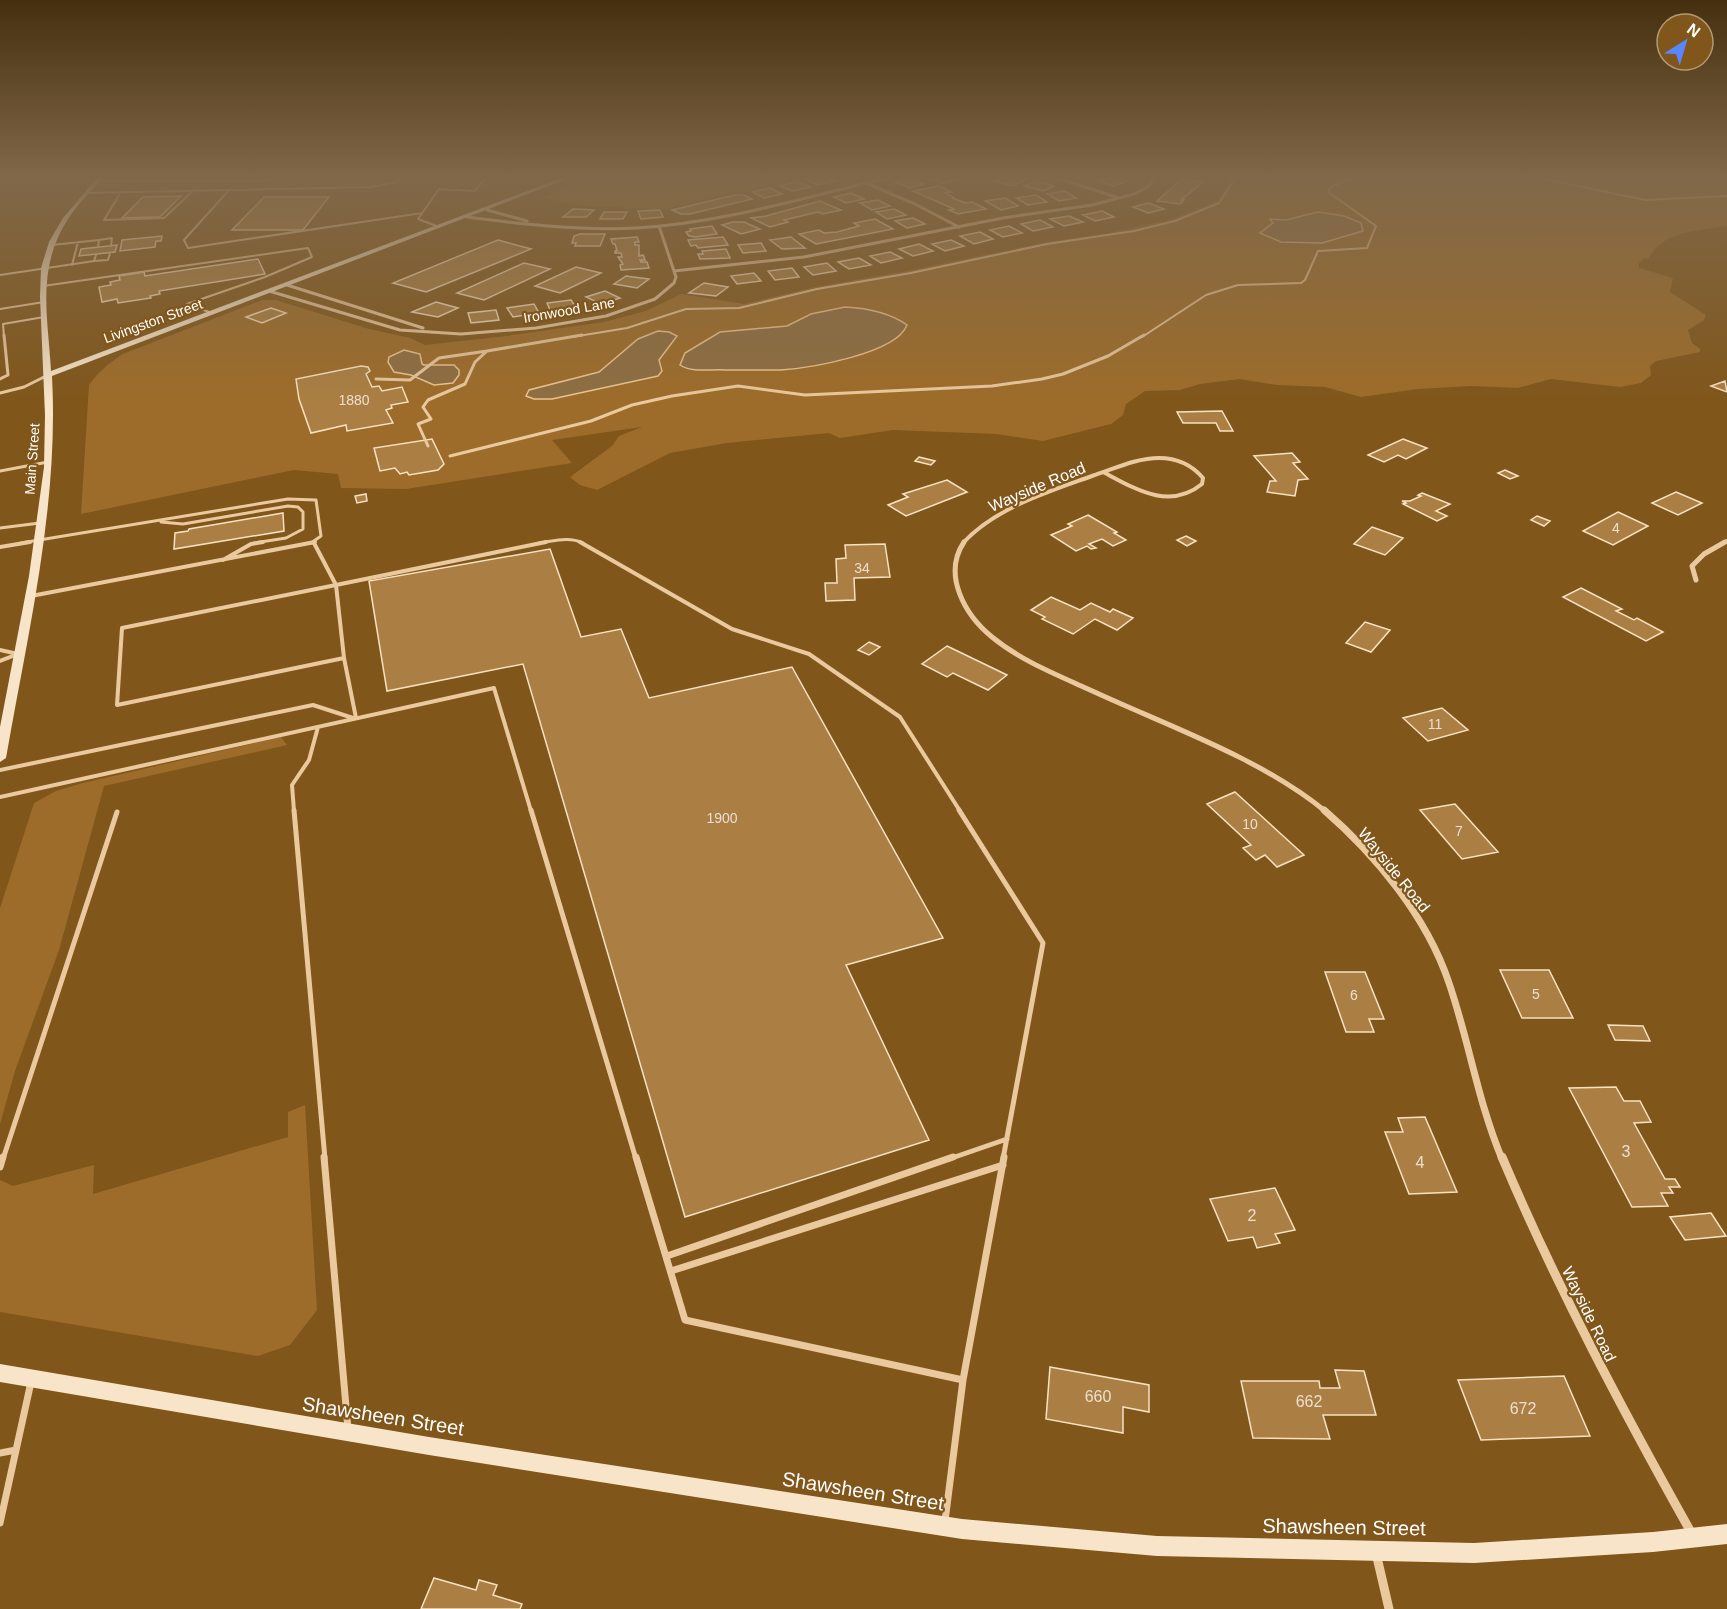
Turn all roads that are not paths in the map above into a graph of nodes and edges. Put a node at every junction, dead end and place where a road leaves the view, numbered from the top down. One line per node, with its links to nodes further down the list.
1 (49, 252): 14 (main road, Main Street)
2 (75, 252): 13 (lane)
3 (277, 252): 18 (lane)
4 (310, 252): 22 (lane)
5 (373, 252): 17 (main road, Livingston Street)
6 (668, 252): 15 (street)
7 (829, 252): 15 (street)
8 (1009, 252): 25 (lane)
9 (1318, 252): 31 (lane)
10 (110, 253): 12 (lane)
11 (96, 255): 12 (lane)
12 (94, 261): 13 (lane)
13 (72, 265): 14 (lane)
14 (44, 268): 16 (lane); 18 (main road, Main Street)
15 (674, 271): 24 (street, Ironwood Lane)
16 (0, 275)
17 (286, 285): 19 (main road, Livingston Street); 24 (street, Ironwood Lane)
18 (44, 286): 20 (main road, Main Street)
19 (269, 291): 22 (main road, Livingston Street); 24 (street, Ironwood Lane)
20 (44, 302): 21 (lane); 23 (main road, Main Street)
21 (0, 309)
22 (212, 312): 26 (main road, Livingston Street)
23 (44, 317): 26 (main road, Main Street); 27 (lane)
24 (435, 331)
25 (487, 351): 28 (lane); 30 (lane)
26 (48, 375): 29 (lane); 32 (main road, Main Street)
27 (0, 379)
28 (376, 379)
29 (0, 393)
30 (428, 446)
31 (450, 456)
32 (48, 462): 33 (lane); 36 (main road, Main Street)
33 (0, 471)
34 (1105, 472): 34 (street, Wayside Road); 72 (street, Wayside Road)
35 (153, 521): 38 (lane); 40 (lane); 42 (lane)
36 (40, 523): 37 (lane); 38 (main road, Main Street)
37 (0, 528)
38 (38, 540): 41 (lane); 45 (main road, Main Street)
39 (1727, 541): 43 (street)
40 (314, 543): 42 (lane); 44 (lane)
41 (0, 547)
42 (218, 562): 45 (lane)
43 (1696, 580)
44 (336, 585): 48 (lane); 48 (lane); 56 (lane)
45 (29, 597): 47 (main road, Main Street)
46 (0, 650): 47 (lane)
47 (18, 654): 49 (lane); 52 (main road, Main Street)
48 (344, 658): 50 (lane)
49 (0, 661)
50 (356, 718): 51 (lane); 53 (lane); 59 (lane)
51 (318, 727): 54 (lane); 64 (lane)
52 (0, 758)
53 (0, 770)
54 (0, 797)
55 (117, 812): 58 (lane)
56 (1007, 1139): 57 (lane); 59 (lane)
57 (1003, 1165): 60 (lane); 63 (lane)
58 (0, 1167)
59 (667, 1256): 60 (lane)
60 (671, 1271): 63 (lane)
61 (0, 1373): 62 (main road, Shawsheen Street)
62 (32, 1378): 64 (main road, Shawsheen Street); 65 (lane)
63 (963, 1380): 70 (lane)
64 (348, 1433): 70 (main road, Shawsheen Street)
65 (16, 1450): 66 (lane); 67 (lane)
66 (0, 1453)
67 (7, 1489): 68 (lane); 69 (lane)
68 (0, 1500)
69 (0, 1523)
70 (945, 1526): 73 (main road, Shawsheen Street)
71 (1727, 1534): 72 (main road, Shawsheen Street)
72 (1694, 1538): 73 (main road, Shawsheen Street)
73 (1375, 1550): 74 (street)
74 (1389, 1609)

